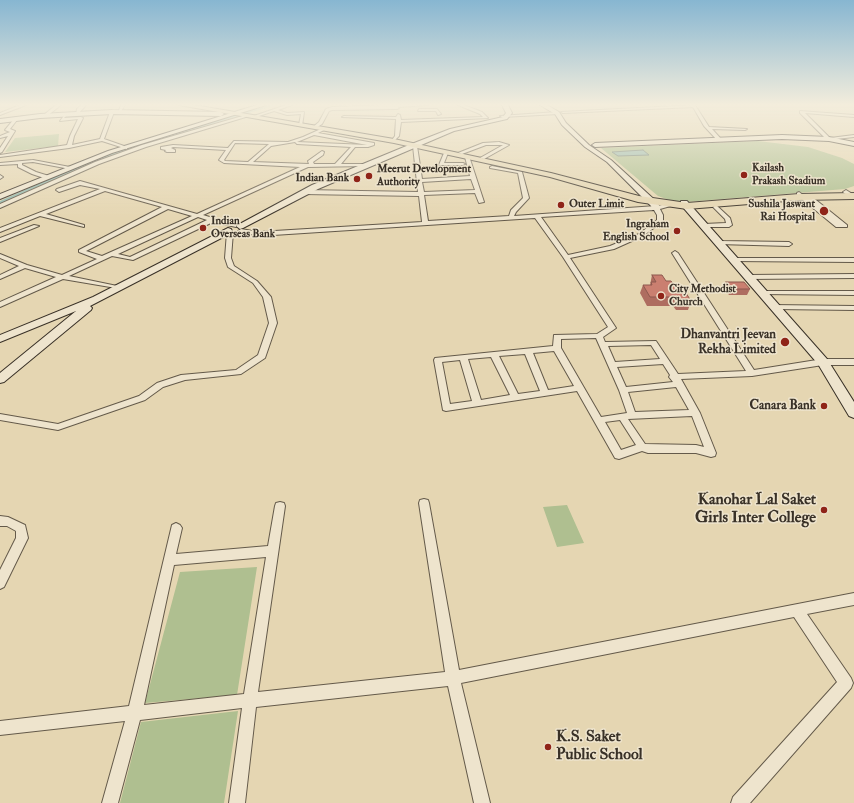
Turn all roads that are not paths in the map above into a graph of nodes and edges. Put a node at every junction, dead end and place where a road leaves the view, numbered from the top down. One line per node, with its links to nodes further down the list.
1 (6, 142): 25 (street)
2 (72, 142): 21 (street)
3 (93, 142): 21 (street)
4 (109, 142): 22 (street)
5 (144, 142): 22 (street)
6 (154, 142): 55 (street)
7 (234, 142): 23 (street)
8 (273, 142): 17 (street)
9 (366, 142): 20 (street)
10 (394, 142): 27 (street)
11 (401, 142): 18 (main road)
12 (417, 142): 18 (street)
13 (419, 142): 18 (street)
14 (583, 142): 53 (street)
15 (592, 142): 19 (street)
16 (658, 142): 19 (street)
17 (286, 143): 20 (street); 33 (street)
18 (412, 145): 27 (street); 28 (main road); 30 (main road); 43 (street)
19 (595, 145): 53 (street)
20 (352, 146): 35 (street)
21 (72, 148): 29 (street)
22 (125, 148): 38 (street)
23 (229, 149): 24 (street); 33 (street)
24 (173, 151)
25 (0, 152)
26 (322, 152): 37 (street)
27 (396, 152): 36 (street)
28 (446, 153): 30 (main road); 30 (street)
29 (0, 156)
30 (463, 158): 31 (main road); 31 (street); 40 (main road); 42 (street)
31 (482, 158): 53 (main road)
32 (20, 163): 34 (street); 38 (street); 41 (street)
33 (249, 163): 37 (street)
34 (0, 164)
35 (337, 165): 36 (street); 37 (street)
36 (364, 165): 47 (street)
37 (309, 166): 60 (street)
38 (70, 168): 41 (street)
39 (492, 168): 40 (street)
40 (519, 170): 53 (main road); 61 (street)
41 (47, 177): 50 (street)
42 (472, 177): 43 (street); 46 (street)
43 (419, 181): 48 (street)
44 (105, 189): 45 (street); 56 (street); 58 (street)
45 (60, 190)
46 (477, 191): 48 (street); 52 (street)
47 (304, 192): 48 (street); 67 (street)
48 (421, 194): 63 (street)
49 (852, 194): 51 (main road)
50 (2, 195)
51 (804, 196): 51 (street); 54 (main road)
52 (482, 202)
53 (653, 202): 54 (main road); 54 (main road); 59 (street); 77 (street)
54 (686, 204): 66 (street)
55 (0, 206)
56 (167, 207): 60 (street); 78 (street)
57 (716, 207): 66 (street)
58 (38, 214): 65 (street); 68 (street)
59 (536, 215): 61 (street); 77 (street)
60 (197, 216): 62 (street); 75 (street)
61 (511, 217): 63 (street)
62 (212, 220): 67 (street); 75 (street)
63 (425, 223): 67 (street)
64 (36, 226): 69 (street)
65 (82, 226)
66 (704, 226): 72 (street)
67 (235, 229): 86 (street); 115 (street)
68 (0, 231): 69 (street)
69 (12, 236): 70 (street); 71 (street)
70 (22, 239)
71 (0, 240)
72 (720, 243): 73 (street); 79 (street)
73 (789, 244)
74 (674, 253): 104 (street)
75 (110, 254): 78 (street)
76 (0, 256): 81 (street)
77 (566, 257): 93 (street)
78 (101, 258): 85 (street)
79 (734, 260): 80 (street); 82 (street)
80 (854, 260)
81 (25, 266): 84 (street); 85 (street)
82 (749, 276): 83 (street); 87 (street)
83 (854, 276)
84 (0, 277)
85 (63, 277): 86 (street); 90 (street)
86 (120, 288): 89 (street)
87 (763, 293): 88 (street); 91 (street)
88 (854, 293)
89 (97, 299): 94 (street); 105 (street)
90 (0, 305)
91 (776, 306): 92 (street); 101 (street)
92 (854, 308)
93 (599, 336): 95 (street); 96 (street)
94 (0, 339)
95 (602, 344): 100 (street); 103 (street)
96 (557, 348): 97 (street); 107 (street)
97 (528, 351): 98 (street); 109 (street)
98 (494, 354): 99 (street); 110 (street)
99 (463, 358): 111 (street); 111 (street)
100 (666, 361): 103 (street); 106 (street)
101 (823, 362): 102 (street); 104 (street); 112 (street)
102 (854, 362)
103 (612, 365): 108 (street)
104 (752, 373): 106 (street)
105 (0, 379)
106 (676, 380): 108 (street); 113 (street)
107 (580, 388): 109 (street); 116 (street)
108 (623, 390): 114 (street)
109 (545, 393): 110 (street)
110 (515, 398): 111 (street)
111 (477, 403)
112 (853, 410)
113 (695, 413): 114 (street); 117 (street)
114 (628, 416): 116 (street); 117 (street)
115 (0, 417)
116 (600, 420): 117 (street)
117 (642, 447)
118 (424, 503): 127 (street)
119 (280, 506): 122 (street)
120 (0, 521): 124 (street)
121 (176, 528): 123 (street)
122 (273, 551): 123 (street); 128 (street)
123 (169, 560): 129 (street)
124 (0, 583)
125 (854, 599): 126 (street)
126 (797, 611): 127 (street); 134 (street)
127 (453, 678): 128 (street); 133 (street)
128 (250, 700): 129 (street); 132 (street)
129 (135, 713): 130 (street); 131 (street)
130 (0, 728)
131 (110, 803)
132 (237, 803)
133 (482, 803)
134 (739, 803)

